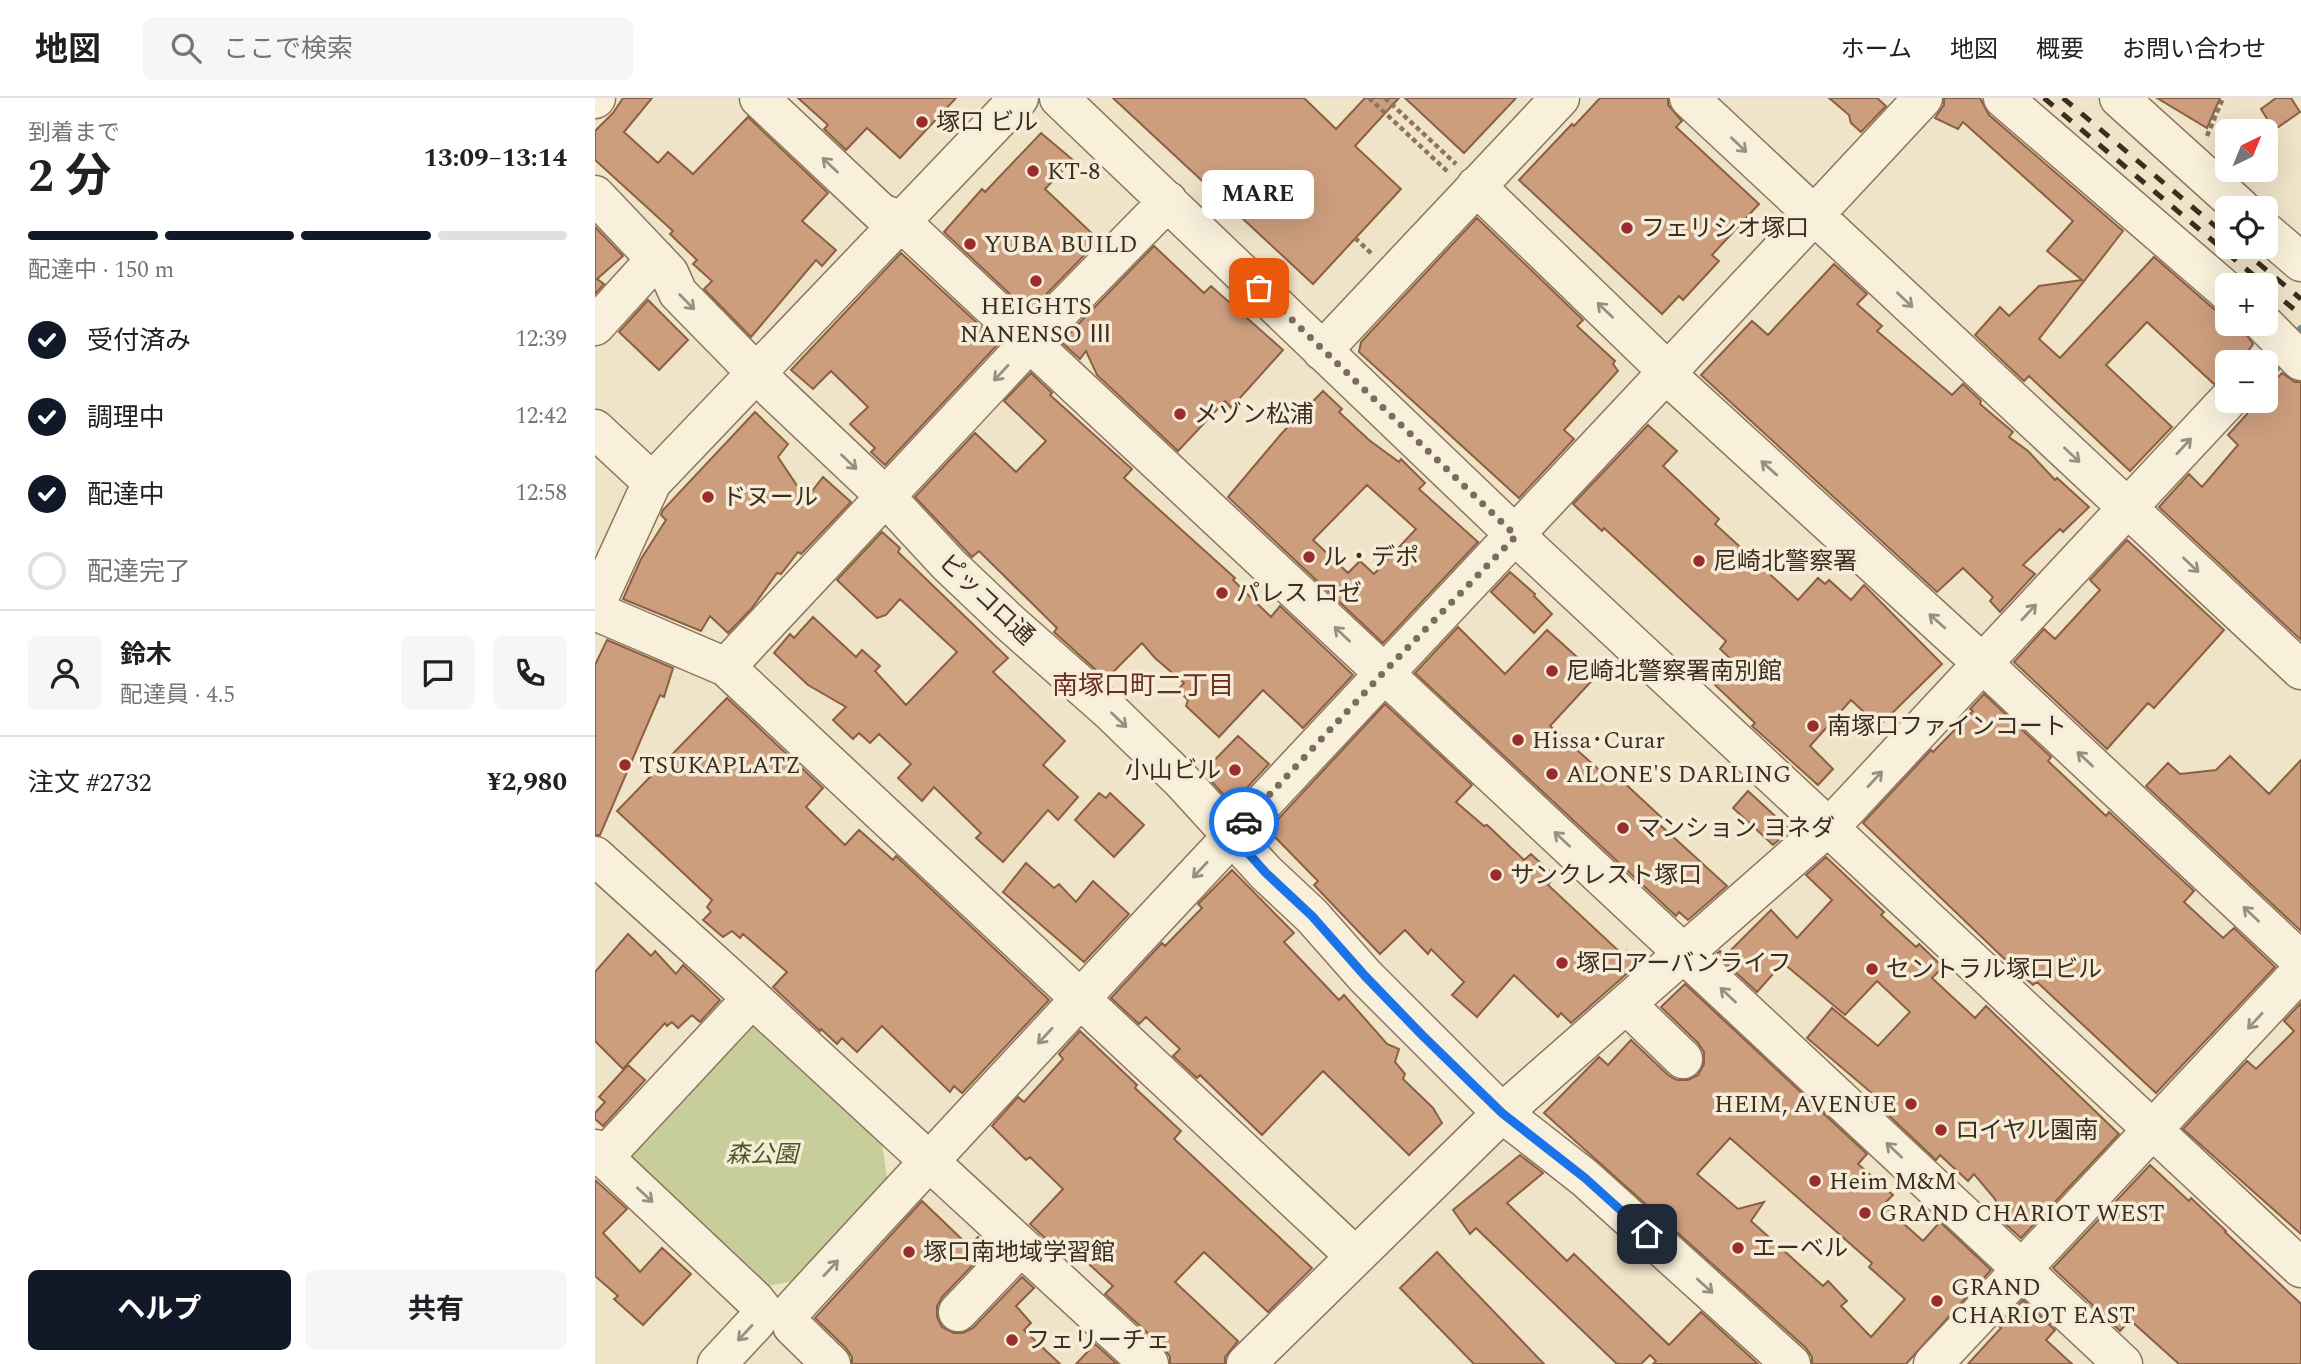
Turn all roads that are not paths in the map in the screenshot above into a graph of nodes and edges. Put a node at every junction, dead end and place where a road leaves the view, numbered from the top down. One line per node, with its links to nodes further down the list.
1 (759, 98): 14 (street, one-way to 1)
2 (1019, 98): 14 (street)
3 (1059, 98): 12 (street)
4 (1560, 98): 9 (street)
5 (1689, 98): 13 (street, one-way to 13)
6 (1923, 98): 13 (street)
7 (2003, 98): 18 (street)
8 (2125, 100): 11 (street)
9 (1462, 176): 21 (street); 23 (street, one-way to 9)
10 (595, 195): 16 (street, ピッコロ通)
11 (2228, 196)
12 (1168, 201): 20 (street); 21 (street)
13 (1814, 216): 23 (street); 28 (street, one-way to 28)
14 (900, 221): 20 (street); 22 (street)
15 (2278, 242): 17 (street)
16 (656, 259): 19 (street); 22 (street, ピッコロ通, one-way to 22)
17 (2301, 262)
18 (2215, 281)
19 (595, 326)
20 (1030, 342): 27 (street, one-way to 27); 34 (street, one-way to 20)
21 (1322, 351): 29 (street)
22 (757, 372): 26 (street); 27 (street, ピッコロ通, one-way to 27)
23 (1667, 374): 29 (street); 32 (street, one-way to 23)
24 (2217, 413): 28 (street, one-way to 24)
25 (595, 429): 26 (street)
26 (652, 482): 30 (street)
27 (885, 496): 31 (street); 36 (street, ピッコロ通, one-way to 36)
28 (2135, 512): 32 (street, one-way to 28); 33 (street, one-way to 33)
29 (1516, 536): 34 (street); 35 (street)
30 (595, 608): 31 (street)
31 (726, 667): 42 (street)
32 (1988, 668): 35 (street, one-way to 32); 39 (street, one-way to 32)
33 (2301, 670)
34 (1383, 673): 36 (street); 38 (street, one-way to 34)
35 (1827, 828): 38 (street); 46 (street)
36 (1232, 835): 42 (street, one-way to 42); 45 (street, ピッコロ通)
37 (595, 856): 41 (street)
38 (1683, 952): 43 (street); 52 (street, one-way to 38)
39 (2301, 961)
40 (2301, 971): 46 (street, one-way to 46)
41 (752, 998): 47 (street); 48 (street)
42 (1080, 999): 48 (street, one-way to 48); 50 (street)
43 (1633, 1011): 44 (street); 45 (street)
44 (1683, 1059)
45 (1514, 1122): 50 (street); 58 (street, ピッコロ通, one-way to 58)
46 (2153, 1131): 51 (street); 52 (street)
47 (599, 1153): 54 (street, one-way to 54)
48 (929, 1161): 49 (street); 55 (street, one-way to 48)
49 (1021, 1246): 53 (street); 56 (street)
50 (1355, 1256): 57 (street)
51 (2301, 1268)
52 (2022, 1269): 59 (street); 60 (street)
53 (958, 1312)
54 (717, 1364)
55 (831, 1364)
56 (1149, 1364)
57 (1246, 1364)
58 (1791, 1364)
59 (1933, 1364)
60 (2123, 1364)

